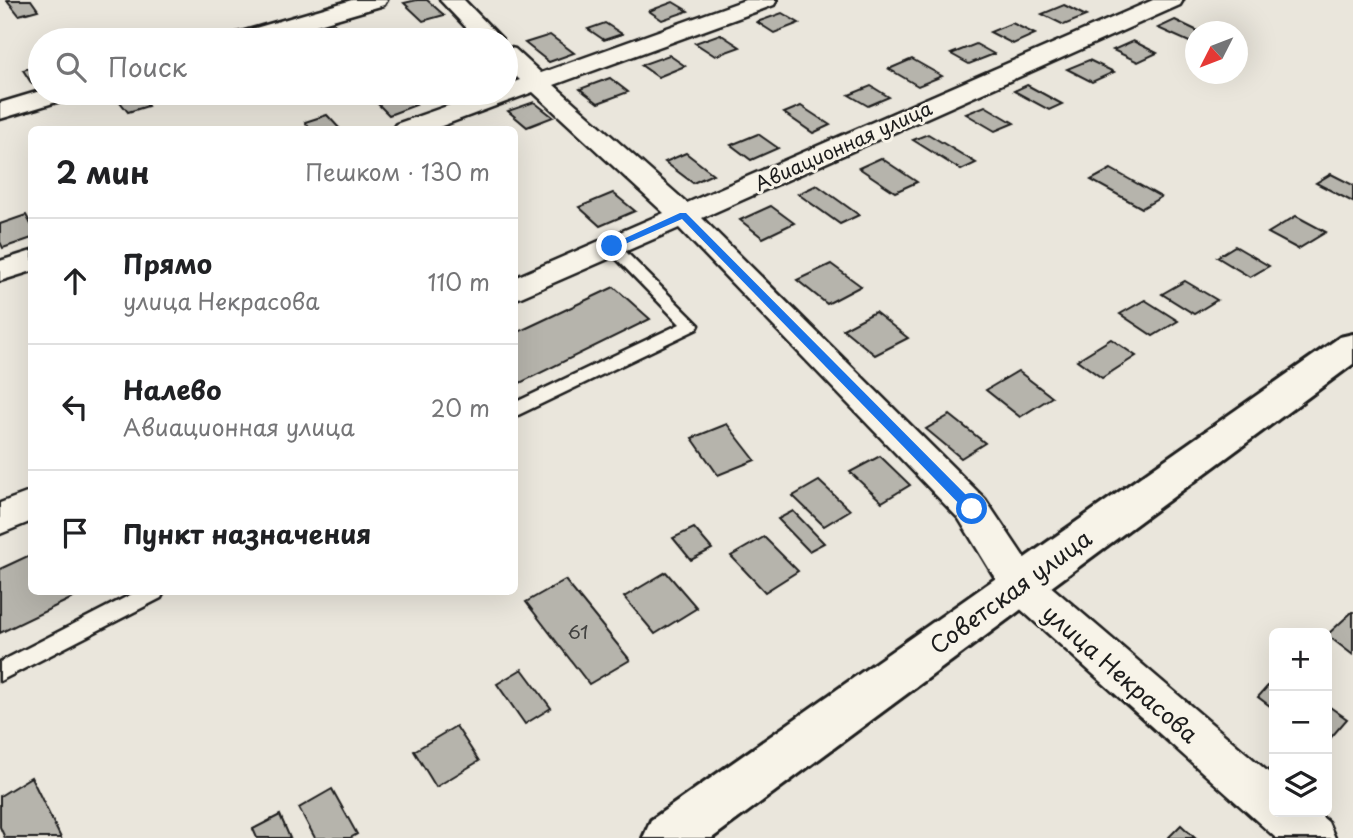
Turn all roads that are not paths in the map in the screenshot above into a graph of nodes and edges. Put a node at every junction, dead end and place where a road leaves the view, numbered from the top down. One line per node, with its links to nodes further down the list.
1 (376, 0): 5 (street)
2 (451, 0): 6 (street)
3 (766, 0): 8 (street)
4 (1171, 0): 14 (street, Авиационная улица)
5 (280, 28)
6 (479, 28)
7 (518, 66): 8 (street, улица Некрасова)
8 (536, 84): 9 (street); 14 (street, улица Некрасова)
9 (518, 90)
10 (28, 103): 12 (street)
11 (476, 105): 13 (street)
12 (0, 111)
13 (416, 126)
14 (683, 215): 15 (street, Авиационная улица); 23 (street, улица Некрасова)
15 (612, 246): 18 (street, Авиационная улица); 20 (lane)
16 (28, 261): 17 (street)
17 (0, 271)
18 (518, 288)
19 (1353, 346): 23 (main road, Советская улица)
20 (518, 409)
21 (28, 507): 22 (street)
22 (0, 519)
23 (1020, 584): 26 (street, улица Некрасова); 28 (main road, Советская улица)
24 (148, 595): 25 (lane)
25 (0, 672)
26 (1269, 802)
27 (1287, 817): 29 (street)
28 (669, 838)
29 (1311, 838)

